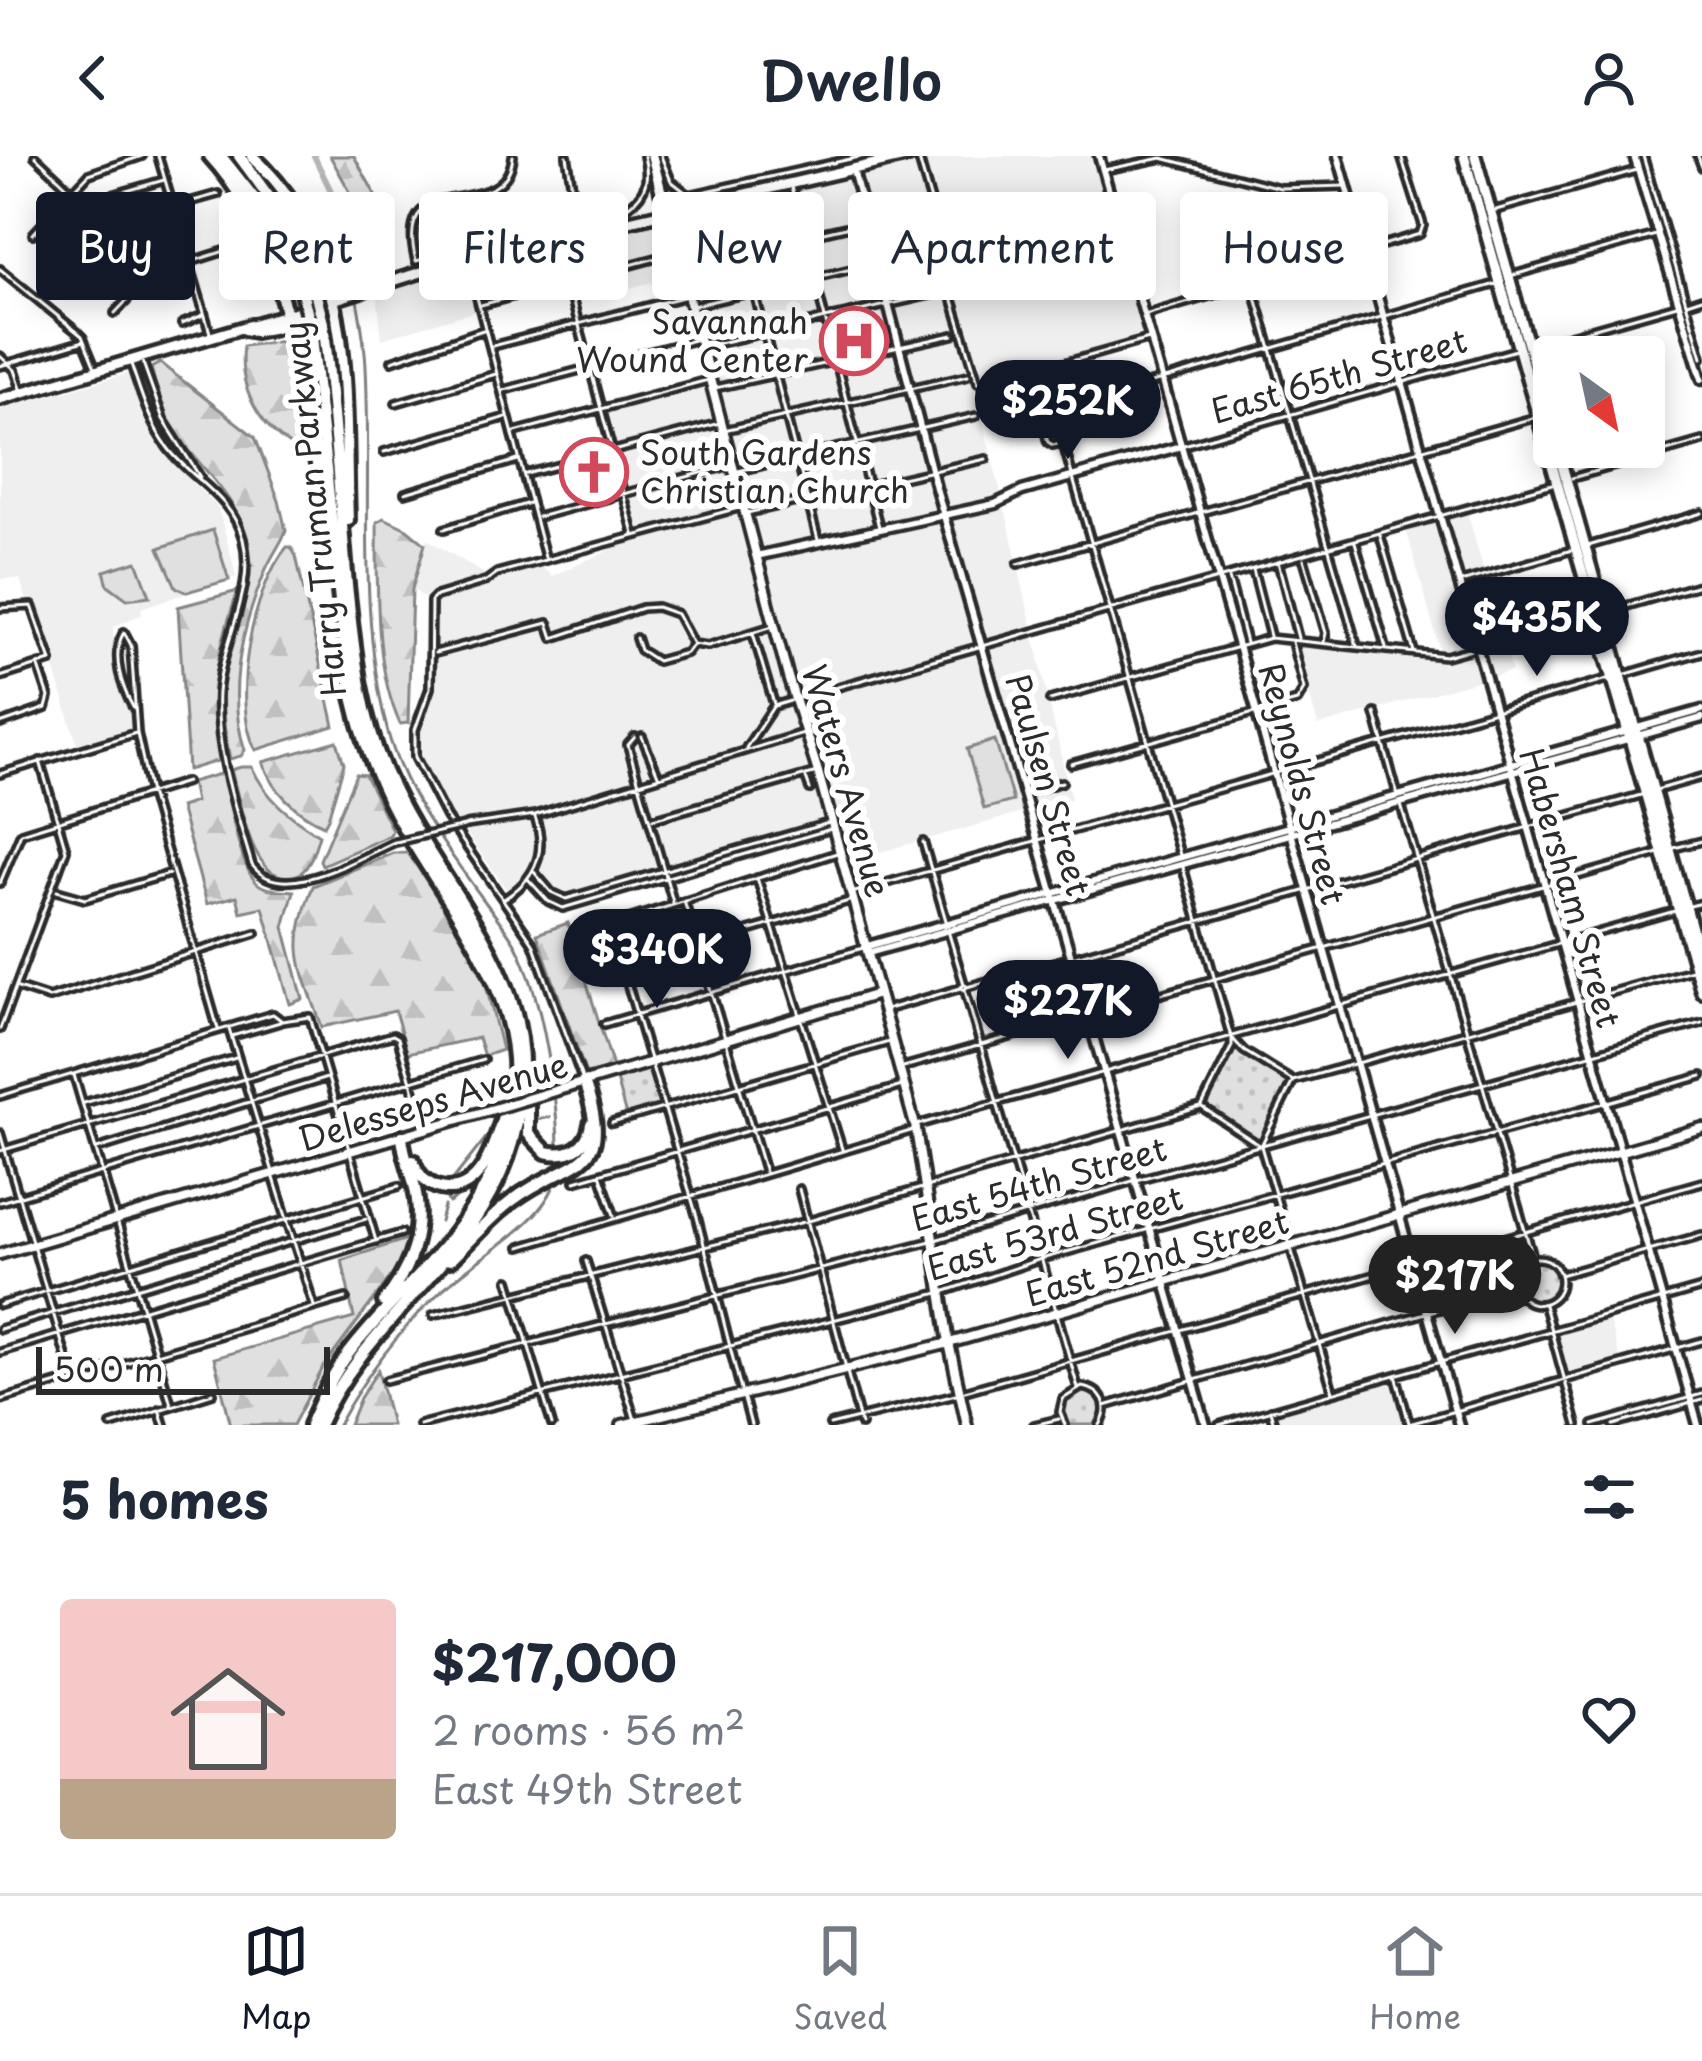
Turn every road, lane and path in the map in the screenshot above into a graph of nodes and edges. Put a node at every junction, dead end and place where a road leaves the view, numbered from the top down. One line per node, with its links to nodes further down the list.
1 (35, 156): 29 (street)
2 (142, 156): 29 (street)
3 (209, 156): 78 (highway)
4 (221, 156): 32 (highway, Harry Truman Parkway)
5 (239, 156): 33 (highway, Harry Truman Parkway)
6 (252, 156): 34 (highway)
7 (513, 156): 35 (street)
8 (567, 156): 36 (street)
9 (648, 156): 37 (main road, Waters Avenue); 45 (street)
10 (661, 156): 22 (street)
11 (864, 156): 22 (street)
12 (909, 156): 22 (main road)
13 (918, 156): 41 (street)
14 (1100, 156): 25 (street, Reynolds Street)
15 (1338, 156): 28 (street, Habersham Street)
16 (1401, 156): 50 (street)
17 (1464, 156): 47 (main road)
18 (1475, 156): 47 (main road)
19 (1639, 156): 24 (street); 73 (street)
20 (1699, 156): 23 (street)
21 (159, 158): 26 (street)
22 (850, 162): 27 (main road); 40 (street, Paulsen Street)
23 (1702, 167)
24 (1639, 169): 47 (street); 49 (street)
25 (1104, 170): 28 (street); 79 (street, Reynolds Street)
26 (166, 179): 30 (street); 31 (street)
27 (790, 184): 38 (main road); 39 (street)
28 (1347, 186): 42 (street, Habersham Street)
29 (72, 191): 48 (street)
30 (123, 192)
31 (169, 192)
32 (249, 192)
33 (266, 192)
34 (287, 192)
35 (474, 192)
36 (573, 192)
37 (660, 192)
38 (750, 192)
39 (792, 192)
40 (858, 192)
41 (928, 192)
42 (1349, 192)
43 (218, 194): 44 (street)
44 (195, 201)
45 (628, 206)
46 (419, 212): 51 (street)
47 (1485, 213): 53 (main road)
48 (33, 234)
49 (1658, 235): 53 (street); 73 (street)
50 (1388, 243)
51 (419, 260)
52 (0, 269): 93 (street)
53 (1504, 280): 80 (street); 87 (main road); 96 (main road)
54 (195, 281): 77 (street)
55 (1702, 298): 73 (street)
56 (128, 300): 76 (street)
57 (311, 300): 84 (highway, Harry Truman Parkway, bridge)
58 (330, 300): 78 (main road)
59 (339, 300): 187 (highway)
60 (478, 300): 74 (street)
61 (497, 300): 74 (street)
62 (572, 300): 83 (street)
63 (697, 300): 72 (street)
64 (756, 300): 88 (street)
65 (820, 300): 81 (street)
66 (887, 300): 75 (street, Paulsen Street)
67 (910, 300): 75 (street)
68 (953, 300): 91 (street)
69 (1194, 300): 79 (street)
70 (1256, 300): 98 (street)
71 (1379, 300): 80 (street, Habersham Street)
72 (690, 301): 83 (street); 94 (main road, Waters Avenue)
73 (1683, 303): 96 (street); 101 (street); 115 (street)
74 (479, 305): 86 (street)
75 (888, 305): 81 (street); 97 (street, Paulsen Street)
76 (115, 314)
77 (204, 314): 82 (street); 92 (street)
78 (289, 314): 85 (main road); 90 (highway)
79 (1144, 315): 91 (street, Reynolds Street)
80 (1383, 316): 98 (street); 117 (street, Habersham Street)
81 (825, 319): 88 (street); 105 (street)
82 (182, 324)
83 (578, 324): 95 (street); 109 (street)
84 (317, 325): 187 (highway, Harry Truman Parkway); 211 (highway, Harry Truman Parkway)
85 (244, 328): 90 (highway); 92 (main road)
86 (485, 330): 95 (street); 104 (street)
87 (1512, 331): 96 (main road); 99 (main road)
88 (765, 333): 94 (street); 112 (street)
89 (953, 335): 97 (street)
90 (292, 336): 211 (highway)
91 (1151, 338): 114 (street, Reynolds Street)
92 (212, 339): 103 (main road)
93 (84, 340): 107 (street); 110 (street)
94 (701, 343): 109 (street); 116 (main road, Waters Avenue)
95 (490, 346): 111 (street)
96 (1530, 346): 102 (main road)
97 (899, 347): 105 (street); 119 (street, Paulsen Street)
98 (1270, 347): 114 (street); 128 (street)
99 (1517, 350): 106 (main road); 117 (street, East 65th Street); 118 (main road)
100 (0, 356): 107 (street)
101 (1702, 357)
102 (1533, 358)
103 (136, 360): 110 (main road); 153 (street); 153 (street)
104 (392, 361)
105 (836, 361): 112 (street); 123 (street)
106 (1533, 361)
107 (8, 364): 108 (street); 121 (street)
108 (0, 366)
109 (590, 367): 120 (street); 126 (street)
110 (96, 372): 121 (main road)
111 (497, 374): 120 (street); 124 (street)
112 (776, 375): 116 (street); 130 (street)
113 (968, 375): 119 (street)
114 (1162, 378): 125 (street); 140 (street, Reynolds Street)
115 (1702, 379)
116 (711, 384): 126 (street); 134 (main road, Waters Avenue)
117 (1402, 384): 128 (street, East 65th Street); 141 (street, Habersham Street)
118 (1533, 385)
119 (910, 388): 123 (street); 135 (street, Paulsen Street)
120 (502, 390): 129 (street)
121 (23, 393): 122 (main road)
122 (0, 400)
123 (847, 402): 130 (street); 139 (street)
124 (396, 403)
125 (1068, 406): 127 (street); 138 (street)
126 (601, 409): 136 (street); 143 (street)
127 (1039, 414): 133 (street); 138 (street)
128 (1291, 414): 140 (street, East 65th Street); 154 (street)
129 (508, 416): 136 (street); 142 (street)
130 (786, 416): 134 (street); 144 (street)
131 (976, 416): 135 (street)
132 (1533, 418): 141 (street)
133 (1013, 422)
134 (723, 426): 143 (street); 147 (main road, Waters Avenue)
135 (920, 429): 139 (street); 150 (street, Paulsen Street)
136 (513, 433): 146 (street)
137 (1702, 441): 155 (street)
138 (1063, 443): 152 (street)
139 (858, 444): 144 (street); 156 (street)
140 (1180, 446): 152 (street, East 65th Street); 162 (street, Reynolds Street)
141 (1421, 450): 154 (street); 165 (street, Habersham Street)
142 (384, 452)
143 (612, 452): 151 (street); 158 (street)
144 (797, 458): 147 (street); 159 (street)
145 (986, 459): 150 (street)
146 (520, 460): 151 (street); 157 (street)
147 (734, 468): 158 (street); 161 (main road, Waters Avenue)
148 (1558, 468): 155 (main road)
149 (1559, 468): 155 (main road)
150 (932, 471): 156 (street); 164 (street, Paulsen Street)
151 (524, 475): 160 (street)
152 (1073, 476): 164 (street, East 65th Street); 173 (street)
153 (201, 478): 242 (street, bridge)
154 (1309, 482): 162 (street); 174 (street)
155 (1561, 482): 165 (street); 175 (main road); 175 (main road)
156 (868, 486): 159 (street); 167 (street)
157 (405, 493)
158 (623, 494): 166 (street); 170 (street)
159 (808, 500): 161 (street); 172 (street)
160 (530, 502): 166 (street); 168 (street)
161 (745, 510): 170 (street); 177 (main road, Waters Avenue)
162 (1201, 512): 173 (street); 182 (street, Reynolds Street)
163 (1702, 513): 175 (street)
164 (944, 516): 167 (street, East 65th Street); 197 (street, Paulsen Street)
165 (1440, 516): 169 (street); 183 (street, Habersham Street)
166 (535, 518): 178 (street)
167 (880, 528): 172 (street, East 65th Street)
168 (444, 529)
169 (1380, 533): 171 (street); 203 (street)
170 (634, 536): 178 (street)
171 (1354, 541): 174 (street); 200 (street)
172 (818, 542): 177 (street, East 65th Street)
173 (1091, 544): 180 (street); 186 (street)
174 (1328, 548): 176 (street); 198 (street)
175 (1583, 551): 183 (street); 188 (main road)
176 (1303, 555): 179 (street); 196 (street)
177 (756, 556): 189 (main road, Waters Avenue)
178 (546, 559): 202 (street)
179 (1278, 562): 181 (street); 193 (street)
180 (1018, 564)
181 (1253, 569): 182 (street); 192 (street)
182 (1224, 578): 186 (street); 195 (street, Reynolds Street)
183 (1459, 583): 199 (street, Habersham Street)
184 (1702, 584): 188 (street)
185 (0, 608): 204 (street)
186 (1110, 610): 197 (street); 206 (street)
187 (350, 613): 287 (highway, Harry Truman Parkway)
188 (1599, 614): 199 (street); 207 (main road)
189 (774, 625): 190 (street); 208 (main road, Waters Avenue)
190 (752, 632): 194 (street); 210 (street)
191 (636, 638): 194 (street)
192 (1270, 638): 193 (street); 195 (street)
193 (1295, 640): 196 (street); 213 (street)
194 (693, 644): 202 (street)
195 (1243, 644): 206 (street); 213 (street, Reynolds Street)
196 (1324, 644): 198 (street)
197 (982, 646): 208 (street); 239 (street, Paulsen Street)
198 (1358, 649): 200 (street)
199 (1478, 649): 203 (street); 212 (street, Habersham Street)
200 (1388, 652): 203 (street)
201 (1702, 652): 207 (street)
202 (432, 653): 268 (street)
203 (1414, 654)
204 (39, 665): 205 (street); 217 (street)
205 (0, 677)
206 (1129, 677): 209 (street); 221 (street)
207 (1617, 677): 212 (street); 220 (main road)
208 (795, 700): 210 (street); 218 (main road, Waters Avenue)
209 (1050, 700)
210 (774, 706): 223 (street)
211 (355, 709): 320 (highway, Harry Truman Parkway)
212 (1495, 711): 222 (street); 226 (street, Habersham Street)
213 (1258, 712): 221 (street); 228 (street, Reynolds Street)
214 (137, 713): 214 (street); 219 (street)
215 (1375, 713): 222 (street)
216 (1702, 714): 220 (street)
217 (0, 724)
218 (806, 732): 223 (street); 227 (main road, Waters Avenue)
219 (137, 733): 224 (street); 238 (street)
220 (1633, 734): 226 (street); 237 (main road)
221 (1148, 742): 225 (street); 241 (street)
222 (1383, 743): 228 (street); 240 (street)
223 (744, 749): 231 (street)
224 (40, 760): 229 (street); 244 (street)
225 (1071, 764)
226 (1512, 769): 240 (street); 246 (street, Habersham Street)
227 (818, 772): 230 (street); 245 (main road, Waters Avenue)
228 (1275, 773): 241 (street); 247 (street, Reynolds Street)
229 (0, 774)
230 (805, 776): 236 (street); 243 (street)
231 (658, 777): 235 (street); 235 (street)
232 (1702, 777): 237 (street)
233 (186, 782): 238 (street)
234 (1062, 782): 239 (street)
235 (639, 783): 242 (street); 243 (street)
236 (810, 789)
237 (1651, 792): 246 (street); 251 (main road)
238 (150, 793): 244 (street); 257 (street)
239 (1025, 793): 248 (street, Paulsen Street)
240 (1400, 800): 247 (street); 253 (street)
241 (1165, 805): 248 (street); 254 (street)
242 (535, 815): 256 (street)
243 (650, 820): 258 (street)
244 (59, 821): 261 (street); 263 (street)
245 (832, 825): 252 (main road, Waters Avenue); 258 (street)
246 (1528, 827): 253 (street); 262 (street, Habersham Street)
247 (1291, 831): 254 (street); 264 (street, Reynolds Street)
248 (1039, 840): 255 (street); 266 (street, Paulsen Street)
249 (1702, 841): 251 (street)
250 (923, 842): 255 (street)
251 (1666, 850): 262 (street); 273 (main road)
252 (839, 853): 259 (street); 265 (main road, Waters Avenue)
253 (1417, 859): 264 (street); 274 (street)
254 (1182, 862): 266 (street); 275 (street)
255 (932, 871): 265 (street); 278 (street)
256 (534, 872): 260 (street); 267 (street)
257 (170, 873): 263 (street); 285 (street)
258 (665, 875): 267 (street); 271 (street); 272 (street)
259 (757, 878): 269 (street); 276 (street)
260 (528, 879): 268 (street); 272 (street)
261 (0, 883)
262 (1544, 885): 274 (street); 281 (street, Habersham Street)
263 (54, 890): 295 (street)
264 (1306, 890): 275 (street); 283 (street, Reynolds Street)
265 (850, 897): 276 (street); 284 (main road, Waters Avenue)
266 (1055, 897): 278 (street); 286 (street, Paulsen Street)
267 (572, 898): 272 (street)
268 (504, 899): 333 (street)
269 (684, 901): 271 (street); 282 (street)
270 (1702, 903): 273 (street)
271 (673, 904): 277 (street)
272 (573, 905)
273 (1682, 909): 281 (street); 288 (main road)
274 (1433, 916): 283 (street); 291 (street)
275 (1198, 921): 286 (street); 293 (street)
276 (771, 924): 282 (street); 290 (street)
277 (610, 926): 280 (street); 289 (street)
278 (948, 928): 284 (street); 294 (street)
279 (256, 933): 285 (street)
280 (579, 934)
281 (1561, 942): 291 (street); 299 (street, Habersham Street)
282 (697, 947): 289 (street); 296 (street)
283 (1323, 948): 293 (street); 300 (street, Reynolds Street)
284 (865, 950): 290 (street); 298 (main road, Waters Avenue)
285 (193, 952): 295 (street); 310 (street)
286 (1073, 956): 294 (street); 303 (street, Paulsen Street)
287 (498, 961): 333 (highway); 434 (highway, Harry Truman Parkway)
288 (1700, 966): 297 (main road); 299 (street)
289 (623, 968): 292 (street); 302 (street)
290 (785, 970): 296 (street); 304 (street)
291 (1450, 974): 300 (street); 311 (street)
292 (594, 976)
293 (1215, 979): 303 (street); 313 (street)
294 (964, 987): 301 (street); 316 (street)
295 (17, 988): 309 (street)
296 (711, 992): 302 (street); 314 (street)
297 (1702, 992)
298 (878, 994): 301 (main road, Waters Avenue); 304 (main road, Delesseps Avenue)
299 (1577, 1001): 311 (street); 317 (street, Habersham Street)
300 (1340, 1006): 313 (street); 324 (street, Reynolds Street)
301 (882, 1010): 315 (main road, Waters Avenue)
302 (638, 1014): 307 (street); 322 (street)
303 (1090, 1014): 316 (street); 326 (street, Paulsen Street)
304 (800, 1018): 314 (main road, Delesseps Avenue); 323 (street)
305 (282, 1021): 308 (street); 312 (street); 319 (street)
306 (1702, 1023): 317 (street, East 54th Street)
307 (604, 1024)
308 (229, 1027): 310 (street); 312 (street)
309 (0, 1029)
310 (218, 1030): 327 (street)
311 (1467, 1032): 324 (street); 334 (street)
312 (232, 1036): 318 (street)
313 (1231, 1036): 326 (street); 331 (street); 345 (street)
314 (725, 1040): 322 (main road, Delesseps Avenue); 336 (street)
315 (891, 1041): 323 (street); 325 (main road, Waters Avenue)
316 (981, 1045): 325 (street); 341 (street)
317 (1593, 1054): 334 (street, East 54th Street); 343 (street, Habersham Street)
318 (238, 1057): 330 (street); 340 (street)
319 (322, 1057): 329 (street); 330 (street); 332 (street)
320 (513, 1057): 357 (highway); 474 (highway, Harry Truman Parkway)
321 (483, 1060): 332 (street)
322 (650, 1062): 333 (main road, Delesseps Avenue); 346 (street)
323 (815, 1064): 336 (street); 344 (street)
324 (1356, 1064): 331 (street); 347 (street, Reynolds Street)
325 (898, 1068): 335 (main road, Waters Avenue)
326 (1106, 1072): 341 (street); 354 (street, Paulsen Street)
327 (74, 1073): 337 (street); 340 (street)
328 (1702, 1076): 343 (street, East 53rd Street)
329 (327, 1078): 338 (street); 342 (street)
330 (244, 1079): 338 (street); 349 (street)
331 (1293, 1081): 358 (street)
332 (411, 1082): 339 (street); 342 (street)
333 (584, 1082): 357 (main road, Delesseps Avenue, bridge); 434 (highway)
334 (1482, 1084): 347 (street, East 54th Street); 356 (street)
335 (903, 1085): 344 (street); 351 (main road, Waters Avenue)
336 (739, 1086): 346 (street); 353 (street)
337 (0, 1096)
338 (251, 1102): 350 (street); 360 (street)
339 (417, 1102)
340 (82, 1103): 349 (street)
341 (998, 1103): 351 (street); 365 (street)
342 (334, 1104): 350 (street); 364 (street)
343 (1607, 1104): 356 (street, East 53rd Street); 363 (street, Habersham Street)
344 (828, 1107): 353 (street); 362 (street)
345 (1202, 1107): 354 (street); 358 (street)
346 (664, 1108): 348 (street); 361 (street)
347 (1371, 1116): 358 (street, East 54th Street); 366 (street, Reynolds Street)
348 (611, 1124)
349 (88, 1125): 359 (street); 360 (street)
350 (259, 1125): 367 (street); 369 (street)
351 (916, 1127): 362 (street); 377 (main road, Waters Avenue)
352 (1702, 1128): 363 (main road, East 52nd Street)
353 (752, 1130): 361 (street); 368 (street)
354 (1122, 1132): 365 (street); 371 (street, Paulsen Street)
355 (0, 1133): 359 (street)
356 (1497, 1134): 366 (street, East 53rd Street); 374 (street)
357 (402, 1136): 364 (main road, Delesseps Avenue); 474 (highway)
358 (1261, 1145): 371 (street, East 54th Street); 379 (street)
359 (3, 1150): 380 (street)
360 (95, 1150): 367 (street)
361 (677, 1151): 370 (street); 378 (street)
362 (843, 1151): 368 (street)
363 (1620, 1151): 374 (main road, East 52nd Street); 382 (street, Habersham Street)
364 (349, 1152): 369 (main road, Delesseps Avenue); 381 (street)
365 (1015, 1164): 377 (street); 384 (street)
366 (1385, 1166): 379 (street, East 53rd Street); 385 (street, Reynolds Street)
367 (101, 1172): 380 (street); 388 (street)
368 (766, 1173): 378 (street)
369 (273, 1174): 388 (main road, Delesseps Avenue); 390 (street)
370 (600, 1174): 372 (street); 386 (street)
371 (1136, 1180): 384 (street, East 54th Street); 391 (street, Paulsen Street)
372 (575, 1181)
373 (1702, 1182): 382 (street)
374 (1511, 1183): 385 (main road, East 52nd Street); 392 (street)
375 (399, 1186): 381 (street)
376 (799, 1189): 389 (street)
377 (927, 1189): 389 (street); 396 (main road, Waters Avenue)
378 (689, 1195): 386 (street); 400 (street)
379 (1276, 1195): 391 (street, East 53rd Street); 399 (street)
380 (18, 1197): 383 (street); 398 (street)
381 (362, 1197): 387 (street); 390 (street)
382 (1634, 1201): 392 (street); 402 (street, Habersham Street)
383 (0, 1202)
384 (1028, 1214): 396 (street, East 54th Street); 405 (street)
385 (1399, 1214): 399 (main road, East 52nd Street); 408 (street, Reynolds Street)
386 (615, 1217): 401 (street)
387 (369, 1218): 395 (street); 397 (street)
388 (117, 1220): 398 (main road, Delesseps Avenue); 409 (street)
389 (807, 1221): 400 (street); 410 (street)
390 (287, 1222): 395 (street); 409 (street)
391 (1150, 1229): 405 (street, East 53rd Street); 414 (street, Paulsen Street)
392 (1525, 1232): 404 (street); 408 (street)
393 (403, 1233): 397 (street)
394 (1702, 1234): 402 (street)
395 (294, 1240): 407 (street); 415 (street)
396 (935, 1240): 410 (street, East 54th Street); 419 (main road, Waters Avenue)
397 (376, 1241): 407 (street)
398 (32, 1245): 403 (main road, Delesseps Avenue); 418 (street)
399 (1290, 1245): 414 (main road, East 52nd Street); 421 (street)
400 (704, 1246): 412 (street); 422 (street)
401 (520, 1247)
402 (1648, 1250): 411 (street); 424 (street, Habersham Street)
403 (0, 1253)
404 (1533, 1258): 411 (street); 416 (street)
405 (1041, 1259): 419 (street, East 53rd Street); 429 (street)
406 (586, 1262): 412 (street)
407 (301, 1263): 427 (street); 428 (street)
408 (1413, 1263): 421 (street); 430 (street, Reynolds Street)
409 (129, 1266): 415 (street); 418 (street)
410 (819, 1267): 422 (street, East 54th Street); 433 (street)
411 (1560, 1275): 425 (street)
412 (590, 1276): 420 (street); 435 (street)
413 (509, 1280): 420 (street)
414 (1165, 1282): 429 (main road, East 52nd Street); 438 (street, Paulsen Street)
415 (136, 1288): 428 (street); 431 (street)
416 (1515, 1288): 425 (street); 430 (street)
417 (1702, 1288): 424 (street)
418 (46, 1291): 426 (street); 431 (street)
419 (943, 1292): 433 (street, East 53rd Street); 441 (main road, Waters Avenue)
420 (513, 1294): 432 (street); 443 (street)
421 (1304, 1295): 438 (street); 442 (street)
422 (715, 1296): 435 (street, East 54th Street); 444 (street)
423 (346, 1298): 427 (street)
424 (1662, 1299): 437 (street); 445 (street, Habersham Street)
425 (1544, 1304): 437 (street)
426 (0, 1305)
427 (314, 1306): 447 (street)
428 (143, 1310): 439 (street); 447 (street)
429 (1056, 1311): 441 (main road, East 52nd Street); 449 (street)
430 (1427, 1312): 442 (street); 448 (street, Reynolds Street)
431 (52, 1313): 436 (street); 439 (street)
432 (433, 1315)
433 (834, 1319): 444 (street, East 53rd Street); 450 (street)
434 (388, 1321): 474 (highway, Harry Truman Parkway)
435 (607, 1325): 443 (street, East 54th Street); 451 (street)
436 (0, 1329)
437 (1551, 1330): 448 (street); 456 (street)
438 (1179, 1331): 449 (street); 454 (street, Paulsen Street)
439 (59, 1335): 446 (street); 453 (street)
440 (1702, 1341): 445 (street)
441 (949, 1342): 450 (main road, East 52nd Street); 461 (main road, Waters Avenue)
442 (1318, 1343): 454 (street); 459 (street)
443 (529, 1345): 455 (street, East 54th Street); 458 (street)
444 (729, 1346): 451 (street, East 53rd Street); 462 (street)
445 (1676, 1348): 456 (street); 465 (street, Habersham Street)
446 (0, 1352)
447 (154, 1354): 453 (street); 466 (street)
448 (1441, 1360): 452 (street); 470 (street, Reynolds Street)
449 (1070, 1361): 457 (street); 461 (street)
450 (846, 1369): 462 (main road, East 52nd Street); 471 (street)
451 (620, 1373): 458 (street, East 53rd Street); 473 (street)
452 (1396, 1375): 459 (street); 490 (street)
453 (73, 1378): 464 (street)
454 (1193, 1379): 467 (street); 487 (street, Paulsen Street)
455 (386, 1380)
456 (1564, 1380): 470 (street); 492 (street)
457 (1078, 1388): 467 (street); 472 (street)
458 (543, 1392): 477 (street, East 53rd Street); 478 (street)
459 (1333, 1392): 469 (street)
460 (213, 1393): 466 (street)
461 (958, 1393): 471 (street); 483 (main road, Waters Avenue)
462 (742, 1395): 473 (main road, East 52nd Street); 480 (street)
463 (1702, 1397): 465 (street)
464 (0, 1400)
465 (1691, 1401): 493 (street); 494 (street); 495 (street, Habersham Street)
466 (171, 1404): 468 (street)
467 (1106, 1406): 486 (street)
468 (159, 1409): 475 (street); 476 (street)
469 (1270, 1410): 488 (street); 489 (street)
470 (1456, 1411): 490 (street); 491 (street, Reynolds Street)
471 (860, 1418): 481 (street); 482 (street)
472 (1061, 1418): 484 (street); 485 (street)
473 (636, 1423): 479 (main road, East 52nd Street)
474 (313, 1424)
475 (111, 1425)
476 (164, 1425)
477 (419, 1425)
478 (552, 1425)
479 (622, 1425)
480 (751, 1425)
481 (830, 1425)
482 (862, 1425)
483 (967, 1425)
484 (1034, 1425)
485 (1065, 1425)
486 (1100, 1425)
487 (1206, 1425)
488 (1219, 1425)
489 (1274, 1425)
490 (1409, 1425)
491 (1459, 1425)
492 (1577, 1425)
493 (1593, 1425)
494 (1614, 1425)
495 (1698, 1425)

